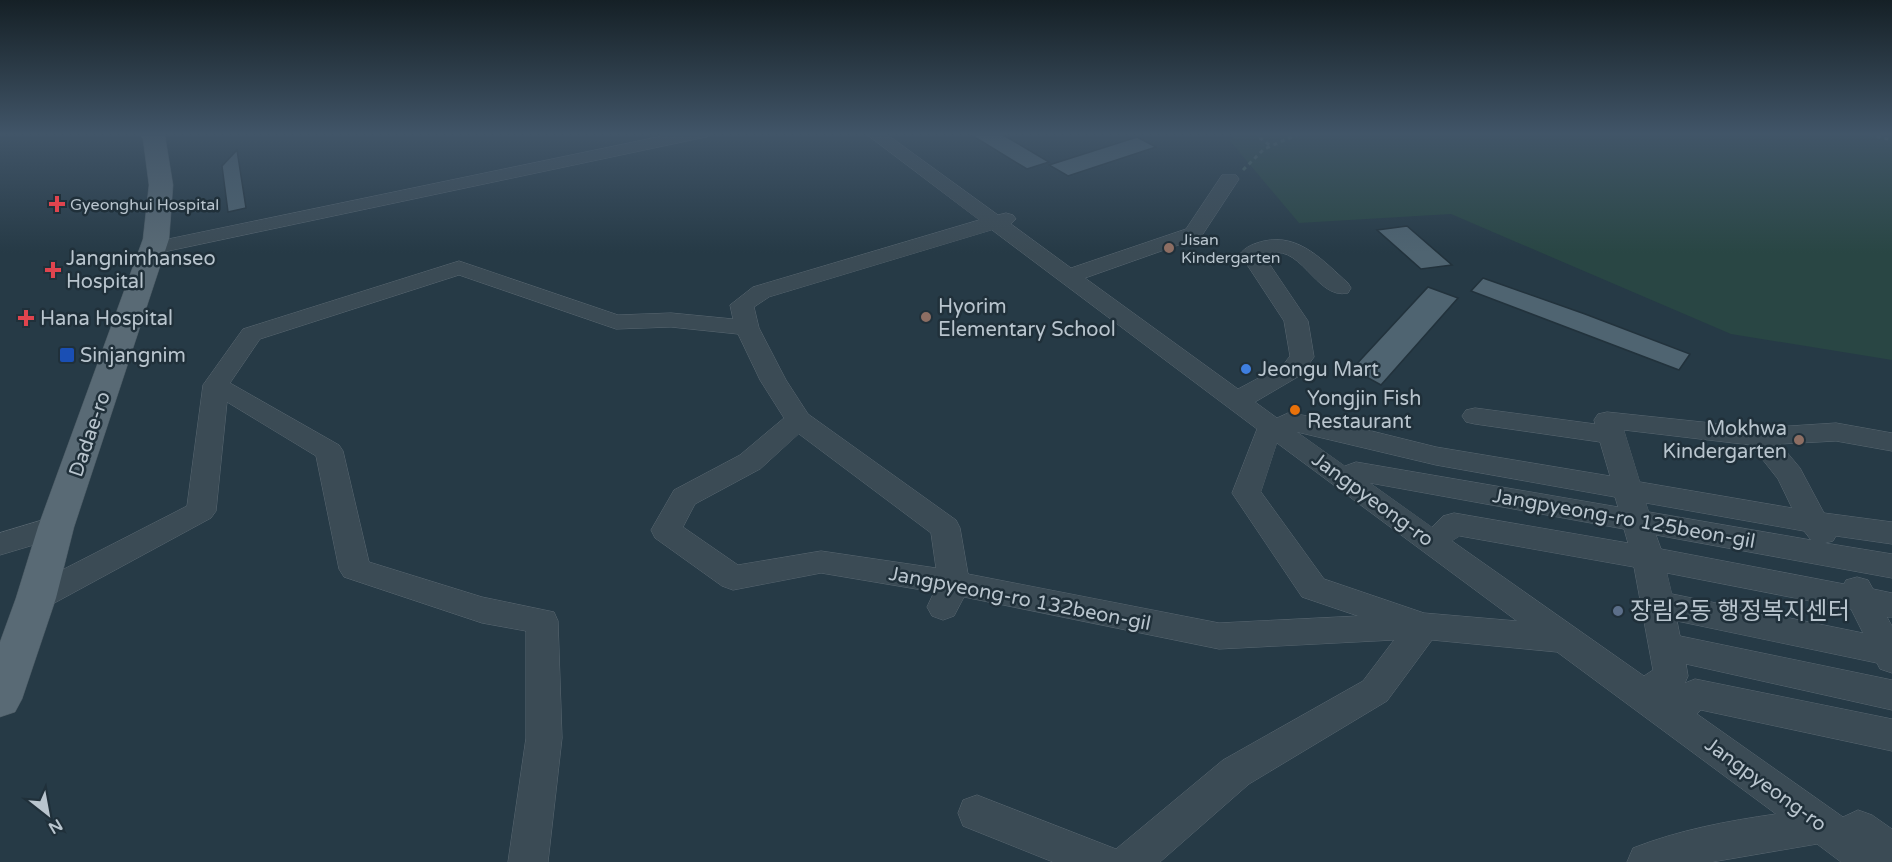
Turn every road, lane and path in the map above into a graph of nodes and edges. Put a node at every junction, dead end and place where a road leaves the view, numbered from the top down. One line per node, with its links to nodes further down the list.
1 (159, 173): 8 (main road, Dadae-ro)
2 (490, 173): 8 (street)
3 (503, 173): 8 (street)
4 (935, 173): 7 (street, Jangpyeong-ro)
5 (1237, 173): 6 (path)
6 (1229, 179): 9 (street)
7 (1001, 221): 9 (street, Jangpyeong-ro); 11 (street)
8 (155, 244): 24 (main road, Dadae-ro)
9 (1075, 274): 13 (street, Jangpyeong-ro)
10 (1340, 288): 13 (street)
11 (747, 328): 12 (street); 15 (street)
12 (216, 384): 32 (street); 47 (street)
13 (1243, 398): 16 (street, Jangpyeong-ro)
14 (1475, 416): 17 (street)
15 (798, 420): 31 (street); 31 (street, Jangpyeong-ro 132beon-gil)
16 (1281, 426): 20 (street, Jangpyeong-ro); 21 (street); 35 (street); 36 (street, Jangpyeong-ro)
17 (1611, 435): 18 (street); 21 (street)
18 (1759, 437): 19 (street); 23 (street)
19 (1892, 442)
20 (1356, 471): 22 (street, Jangpyeong-ro 125beon-gil); 25 (street, Jangpyeong-ro)
21 (1626, 488): 22 (street); 23 (street)
22 (1635, 520): 28 (street, Jangpyeong-ro 125beon-gil); 29 (street)
23 (1814, 522): 26 (street); 28 (street)
24 (56, 527): 27 (street); 32 (main road, Dadae-ro)
25 (1443, 533): 29 (street); 40 (street, Jangpyeong-ro)
26 (1892, 533)
27 (0, 544)
28 (1839, 556): 30 (street, Jangpyeong-ro 125beon-gil); 33 (street)
29 (1648, 558): 33 (street); 34 (street)
30 (1892, 566)
31 (948, 595): 35 (street, Jangpyeong-ro 132beon-gil)
32 (36, 598): 37 (main road, Dadae-ro)
33 (1877, 602): 39 (street)
34 (1658, 604): 38 (street); 39 (street)
35 (1424, 626): 36 (street, Jangpyeong-ro 132beon-gil); 49 (street)
36 (1567, 640): 40 (street, Jangpyeong-ro)
37 (10, 644): 42 (main road, Dadae-ro)
38 (1666, 646): 40 (street); 41 (street)
39 (1891, 655)
40 (1662, 695): 43 (street); 45 (street, Jangpyeong-ro)
41 (1892, 695)
42 (0, 699)
43 (1892, 735)
44 (977, 813): 48 (street)
45 (1831, 819): 46 (street, Jangpyeong-ro); 50 (street); 51 (street, Jangpyeong-ro)
46 (1892, 852)
47 (528, 862)
48 (1101, 862)
49 (1130, 862)
50 (1647, 862)
51 (1874, 862)

